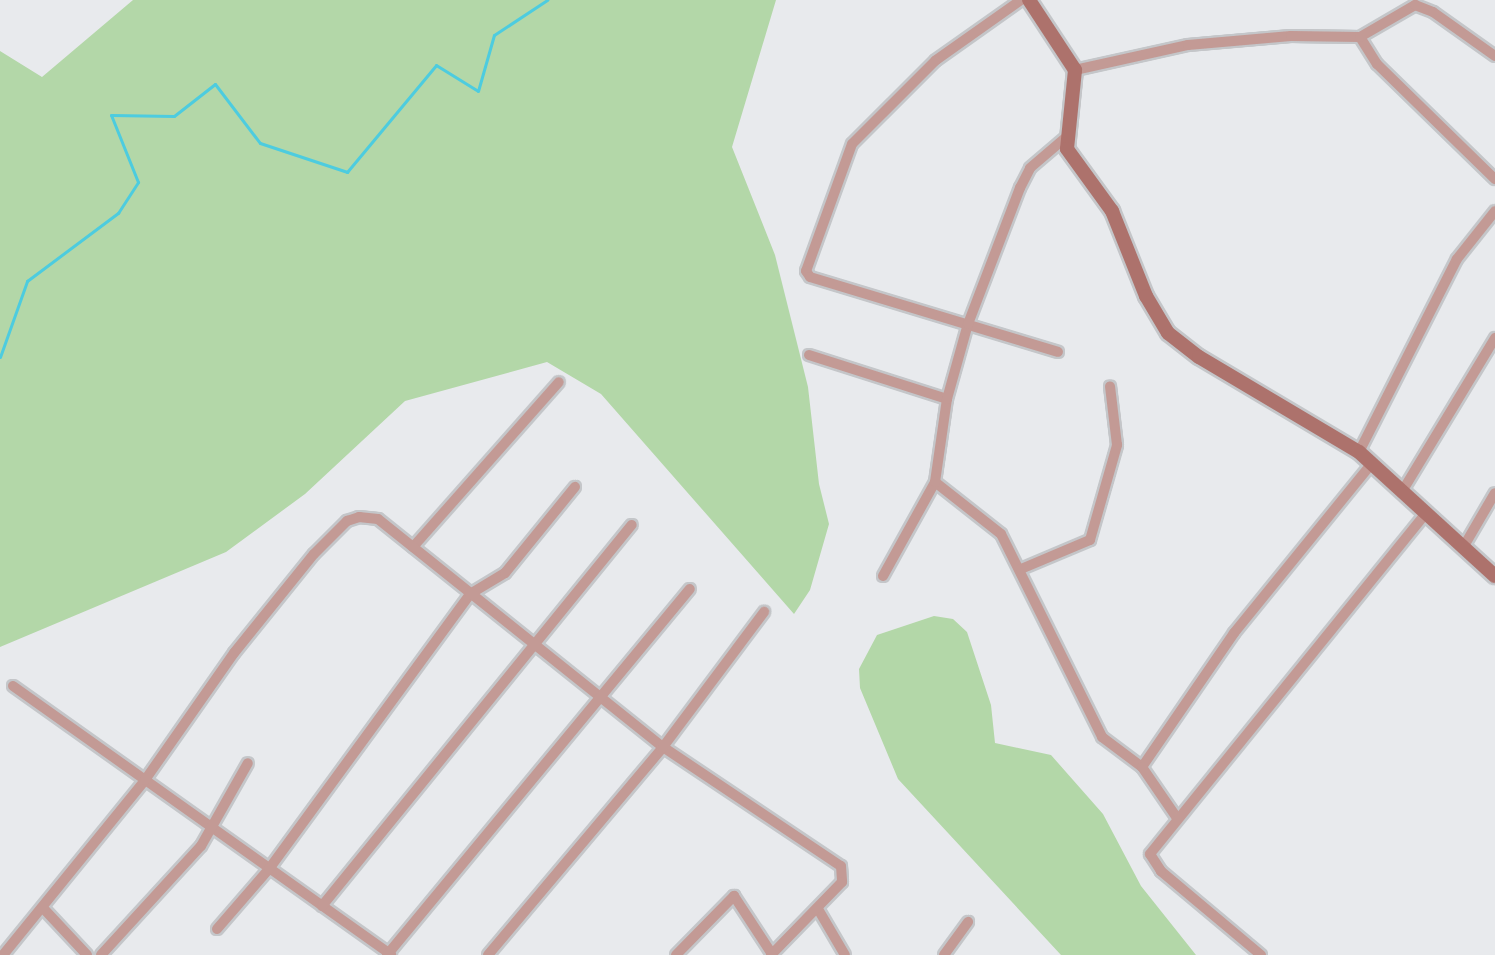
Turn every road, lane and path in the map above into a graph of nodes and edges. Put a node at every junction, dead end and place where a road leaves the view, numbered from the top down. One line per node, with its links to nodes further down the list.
1 (1021, 0): 9 (street)
2 (1029, 0): 5 (street)
3 (1360, 37): 4 (street); 5 (street); 7 (street)
4 (1495, 56)
5 (1075, 70): 6 (street)
6 (1064, 139): 9 (street); 16 (street)
7 (1495, 179)
8 (1494, 216): 16 (street)
9 (968, 324): 11 (street); 15 (street)
10 (1495, 338): 20 (street)
11 (1058, 352)
12 (809, 355): 15 (street)
13 (559, 382): 25 (street)
14 (1110, 386): 26 (street)
15 (947, 399): 18 (street)
16 (1359, 452): 17 (street)
17 (1372, 463): 20 (street); 37 (street)
18 (935, 482): 26 (street); 27 (street)
19 (575, 487): 30 (street)
20 (1403, 490): 22 (street)
21 (1495, 493): 24 (street)
22 (1427, 512): 24 (street); 39 (street)
23 (632, 525): 32 (street)
24 (1464, 546): 28 (street)
25 (413, 547): 30 (street); 38 (street)
26 (1021, 569): 37 (street)
27 (883, 576)
28 (1495, 576)
29 (690, 589): 34 (street)
30 (470, 594): 32 (street); 41 (street)
31 (764, 612): 35 (street)
32 (537, 648): 34 (street); 42 (street)
33 (13, 686): 38 (street)
34 (600, 698): 35 (street); 47 (street)
35 (663, 747): 44 (street); 52 (street)
36 (248, 763): 40 (street)
37 (1142, 767): 39 (street)
38 (145, 780): 40 (street); 43 (street)
39 (1177, 818): 56 (street)
40 (212, 831): 41 (street); 51 (street)
41 (269, 869): 42 (street); 46 (street)
42 (322, 906): 47 (street)
43 (44, 909): 49 (street); 50 (street)
44 (818, 909): 48 (street); 54 (street)
45 (968, 922): 55 (street)
46 (217, 929)
47 (388, 954)
48 (772, 954): 53 (street)
49 (3, 955)
50 (87, 955)
51 (101, 955)
52 (488, 955)
53 (676, 955)
54 (845, 955)
55 (944, 955)
56 (1261, 955)

